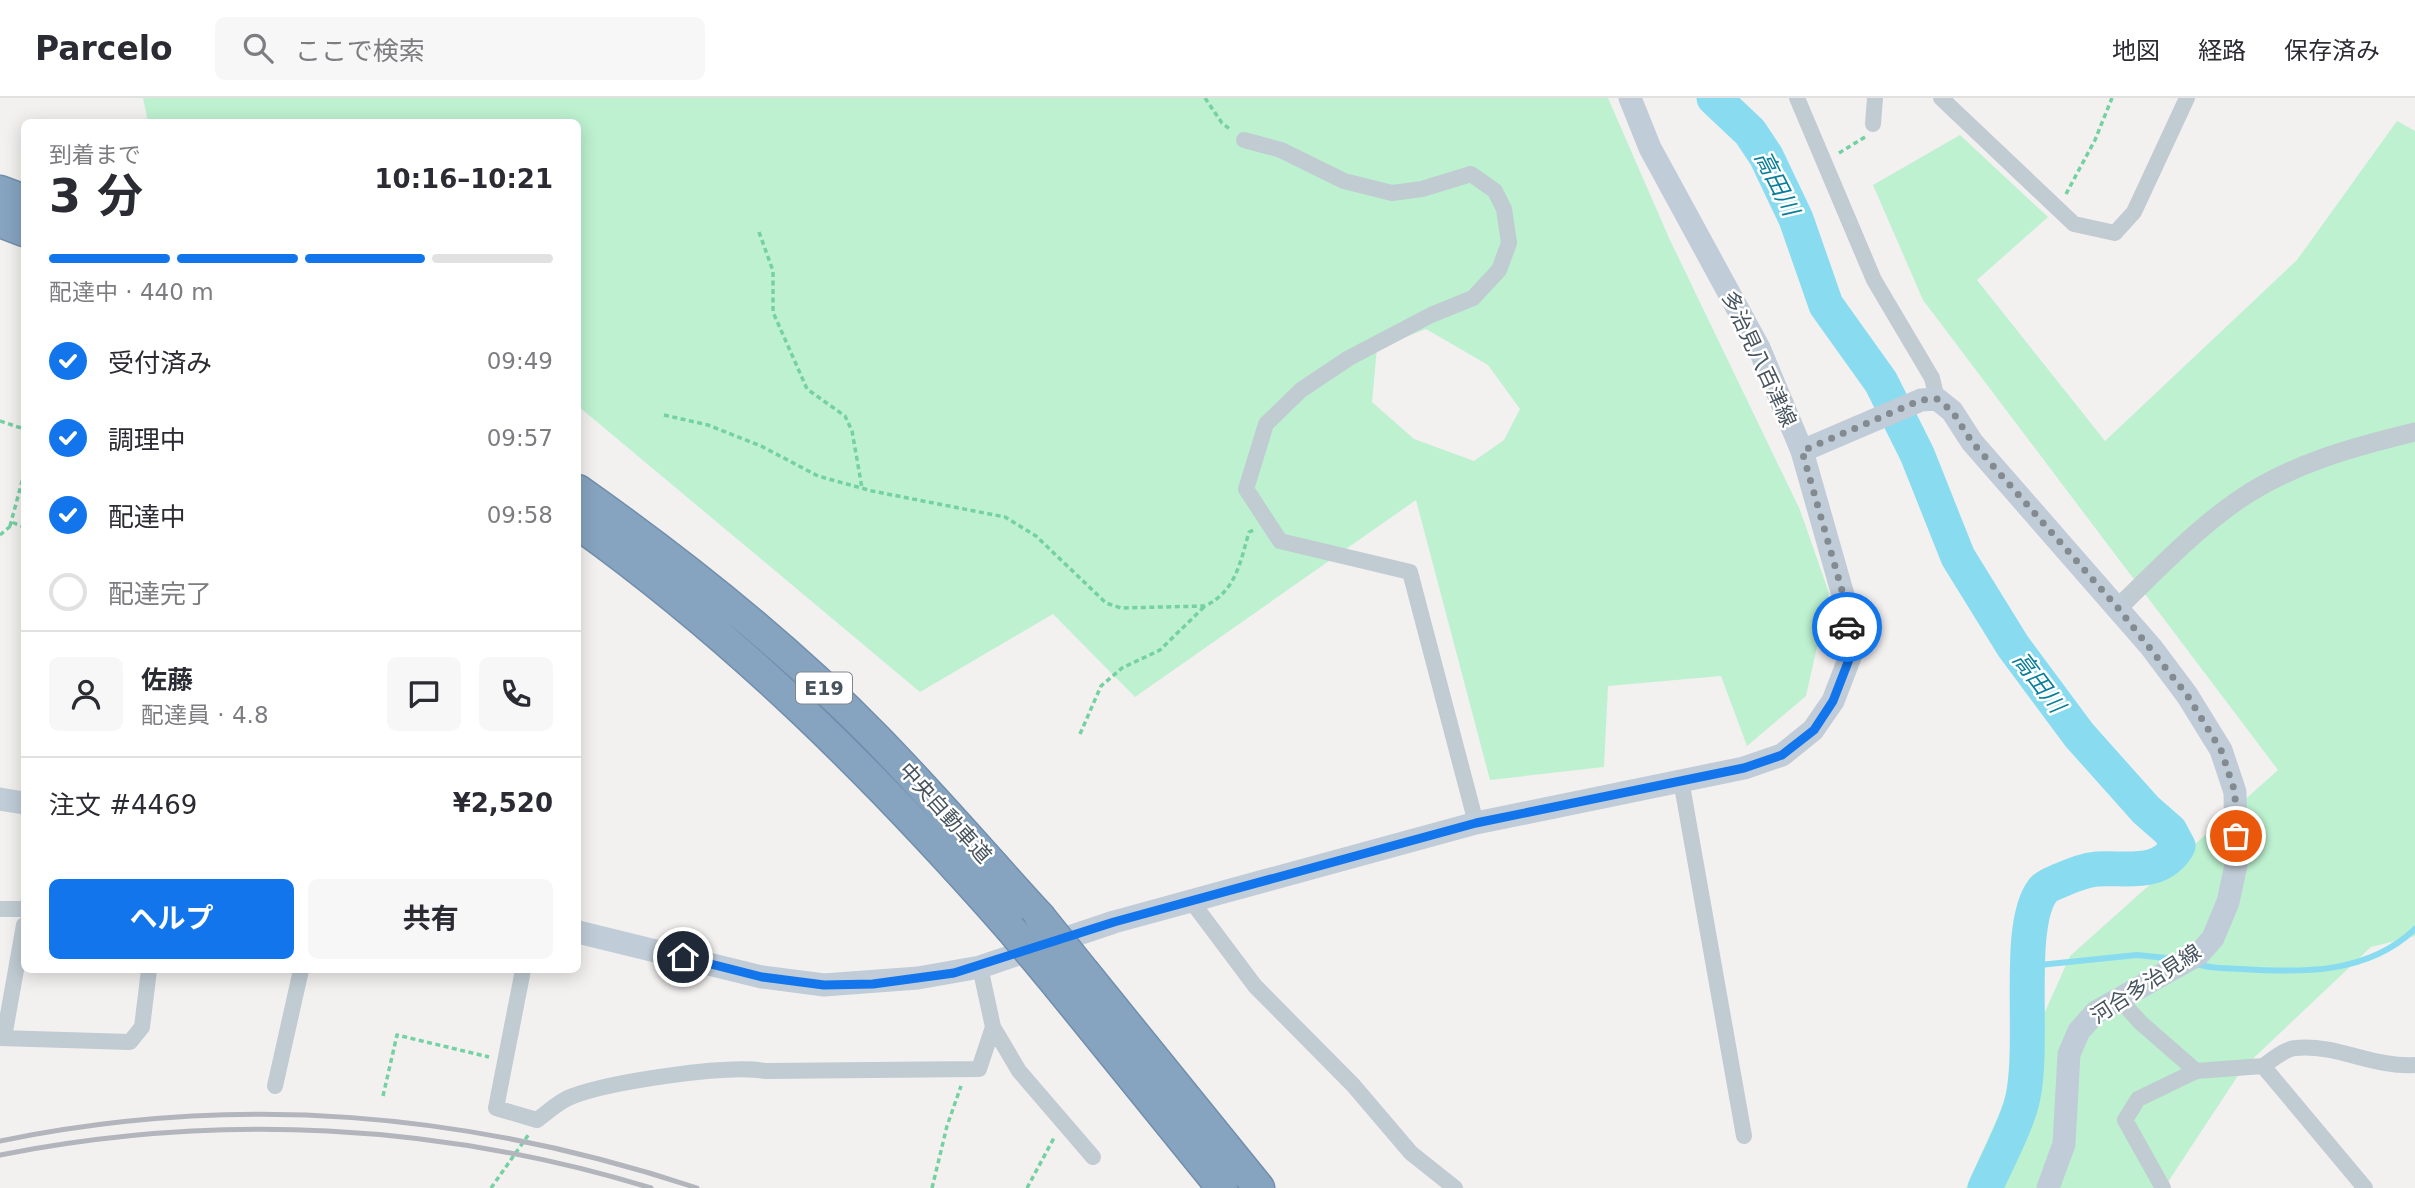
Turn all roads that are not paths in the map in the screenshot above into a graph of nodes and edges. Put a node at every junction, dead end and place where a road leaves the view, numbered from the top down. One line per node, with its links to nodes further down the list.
1 (1630, 98): 14 (main road, 多治見八百津線)
2 (1797, 98): 12 (street)
3 (1875, 98): 6 (street)
4 (1941, 98): 5 (street)
5 (2187, 98)
6 (1873, 124)
7 (1244, 140): 21 (street)
8 (0, 191): 9 (highway)
9 (21, 199)
10 (0, 222): 11 (highway)
11 (21, 230)
12 (1929, 399): 14 (main road); 17 (main road, 河合多治見線)
13 (2415, 432): 17 (street)
14 (1802, 451): 18 (main road, 多治見八百津線)
15 (581, 492): 41 (highway, 中央自動車道 / E19, bridge)
16 (581, 526): 40 (highway, 中央自動車道 / E19, bridge)
17 (2118, 608): 31 (main road, 河合多治見線)
18 (1681, 780): 21 (main road, 多治見八百津線); 38 (street)
19 (0, 800): 20 (main road)
20 (21, 803)
21 (1476, 823): 22 (main road, 多治見八百津線)
22 (1192, 902): 27 (main road, 多治見八百津線); 42 (street)
23 (0, 909): 24 (street)
24 (21, 909)
25 (581, 933): 27 (main road, 多治見八百津線)
26 (21, 940): 33 (street)
27 (980, 967): 32 (street)
28 (149, 973): 33 (street)
29 (300, 973): 37 (street)
30 (522, 973): 32 (street)
31 (2119, 999): 36 (street); 43 (main road, 河合多治見線)
32 (993, 1027): 39 (street)
33 (2, 1037)
34 (2415, 1065): 35 (street)
35 (2263, 1066): 36 (street); 45 (street)
36 (2196, 1071): 44 (street)
37 (275, 1086)
38 (1744, 1136)
39 (1093, 1157)
40 (1222, 1188)
41 (1259, 1188)
42 (1455, 1188)
43 (2048, 1188)
44 (2163, 1188)
45 (2365, 1188)

